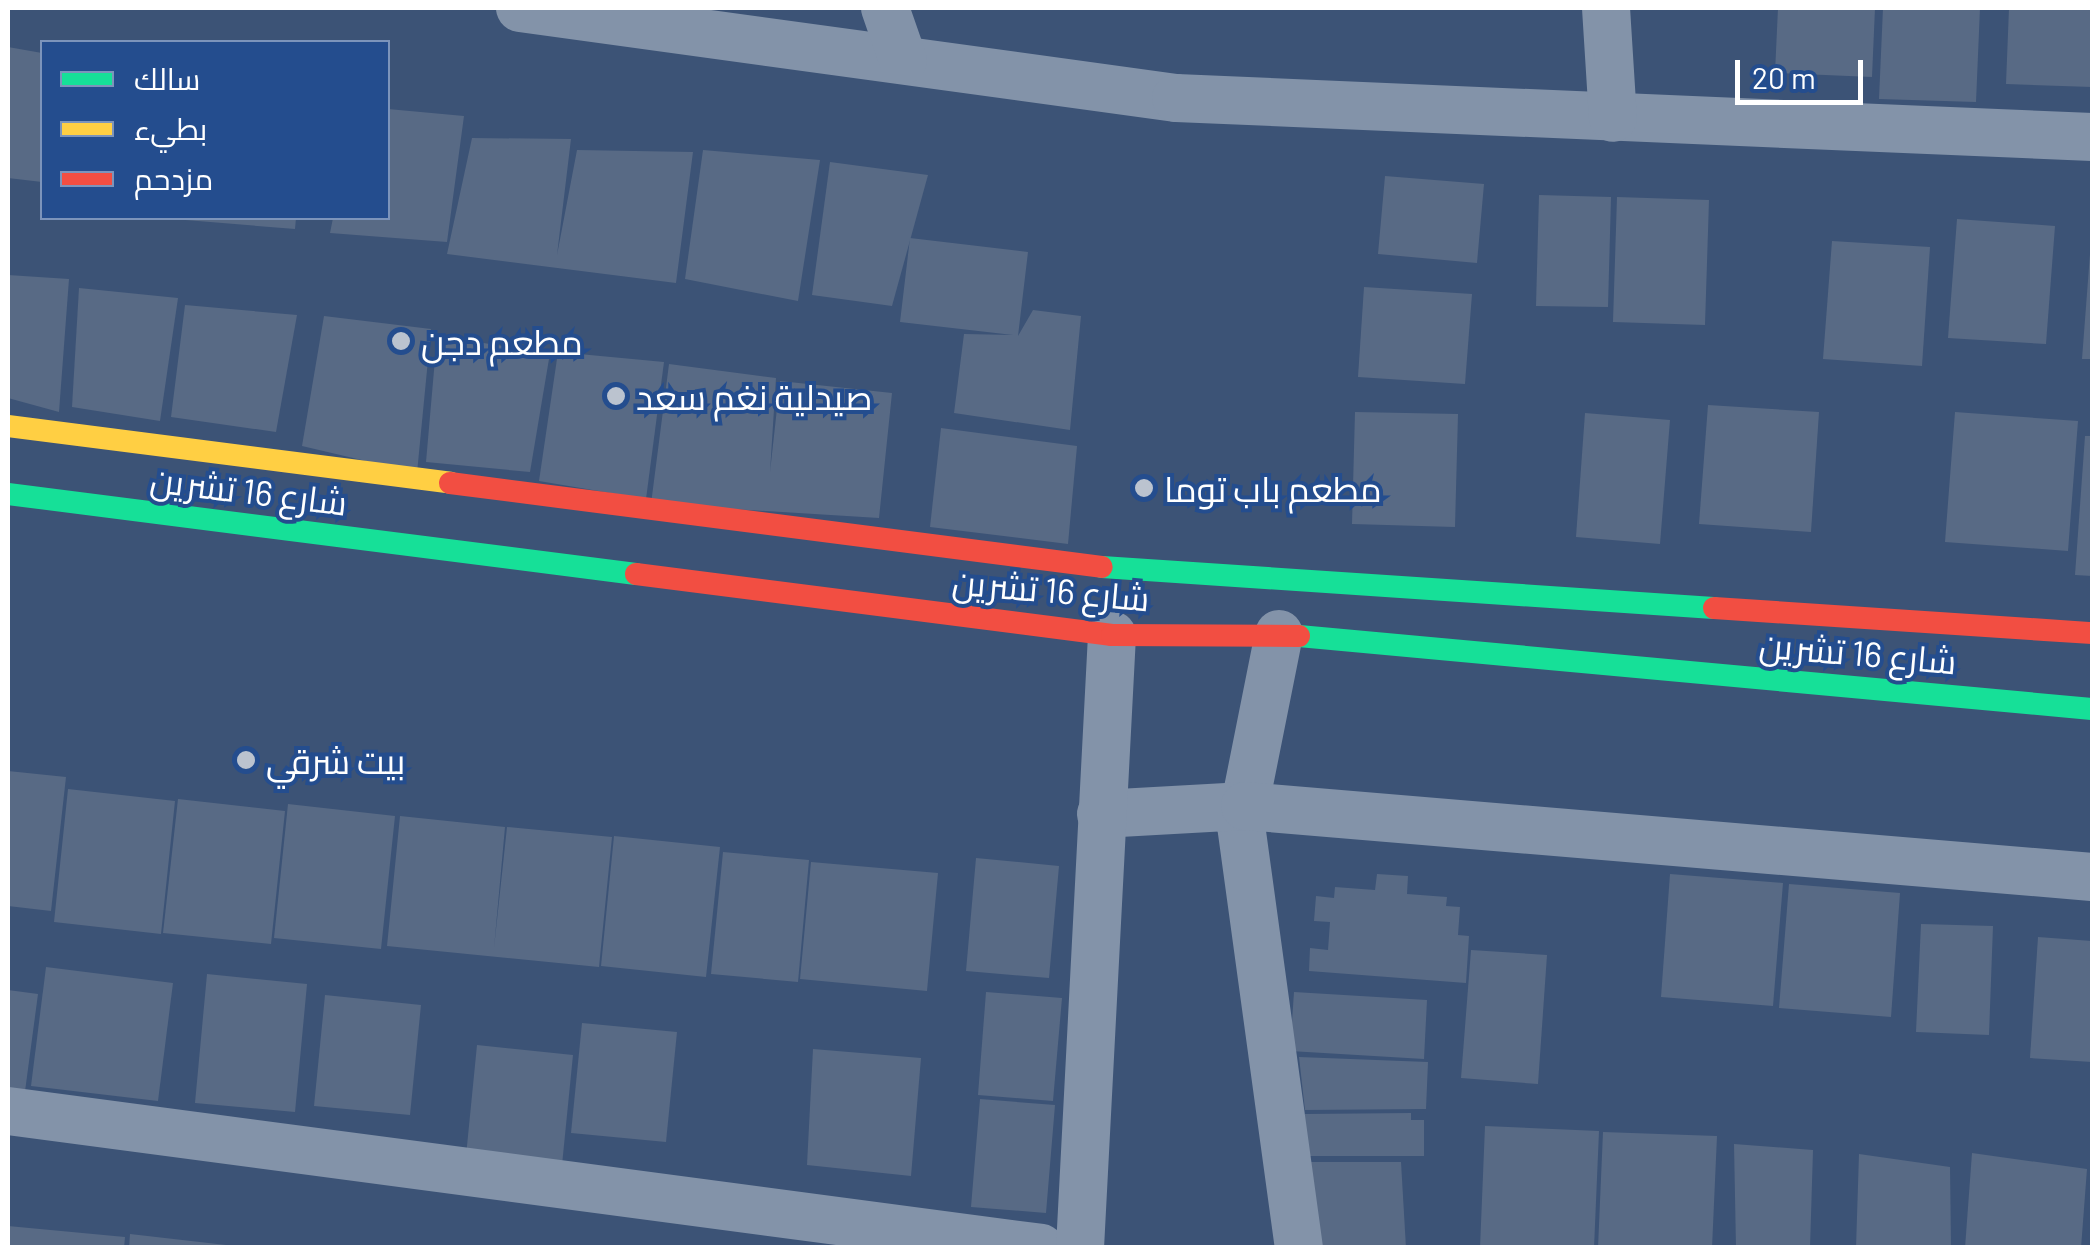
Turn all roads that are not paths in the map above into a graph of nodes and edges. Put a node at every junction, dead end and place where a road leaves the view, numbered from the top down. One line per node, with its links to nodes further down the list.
1 (520, 8): 4 (street)
2 (885, 8): 4 (street)
3 (1606, 8): 5 (street)
4 (902, 60): 5 (street)
5 (1613, 118): 6 (street)
6 (2092, 137)
7 (8, 426): 9 (street, شارع 16 تشرين)
8 (8, 494): 11 (street, شارع 16 تشرين)
9 (2092, 633)
10 (1279, 634): 11 (street, شارع 16 تشرين); 12 (street, شارع 16 تشرين); 13 (street)
11 (1112, 636): 14 (street)
12 (2092, 709)
13 (1245, 806): 14 (street); 15 (street); 19 (street)
14 (1101, 814): 18 (street)
15 (2092, 877)
16 (8, 1111): 17 (street)
17 (1041, 1248)
18 (1080, 1248)
19 (1300, 1248)

